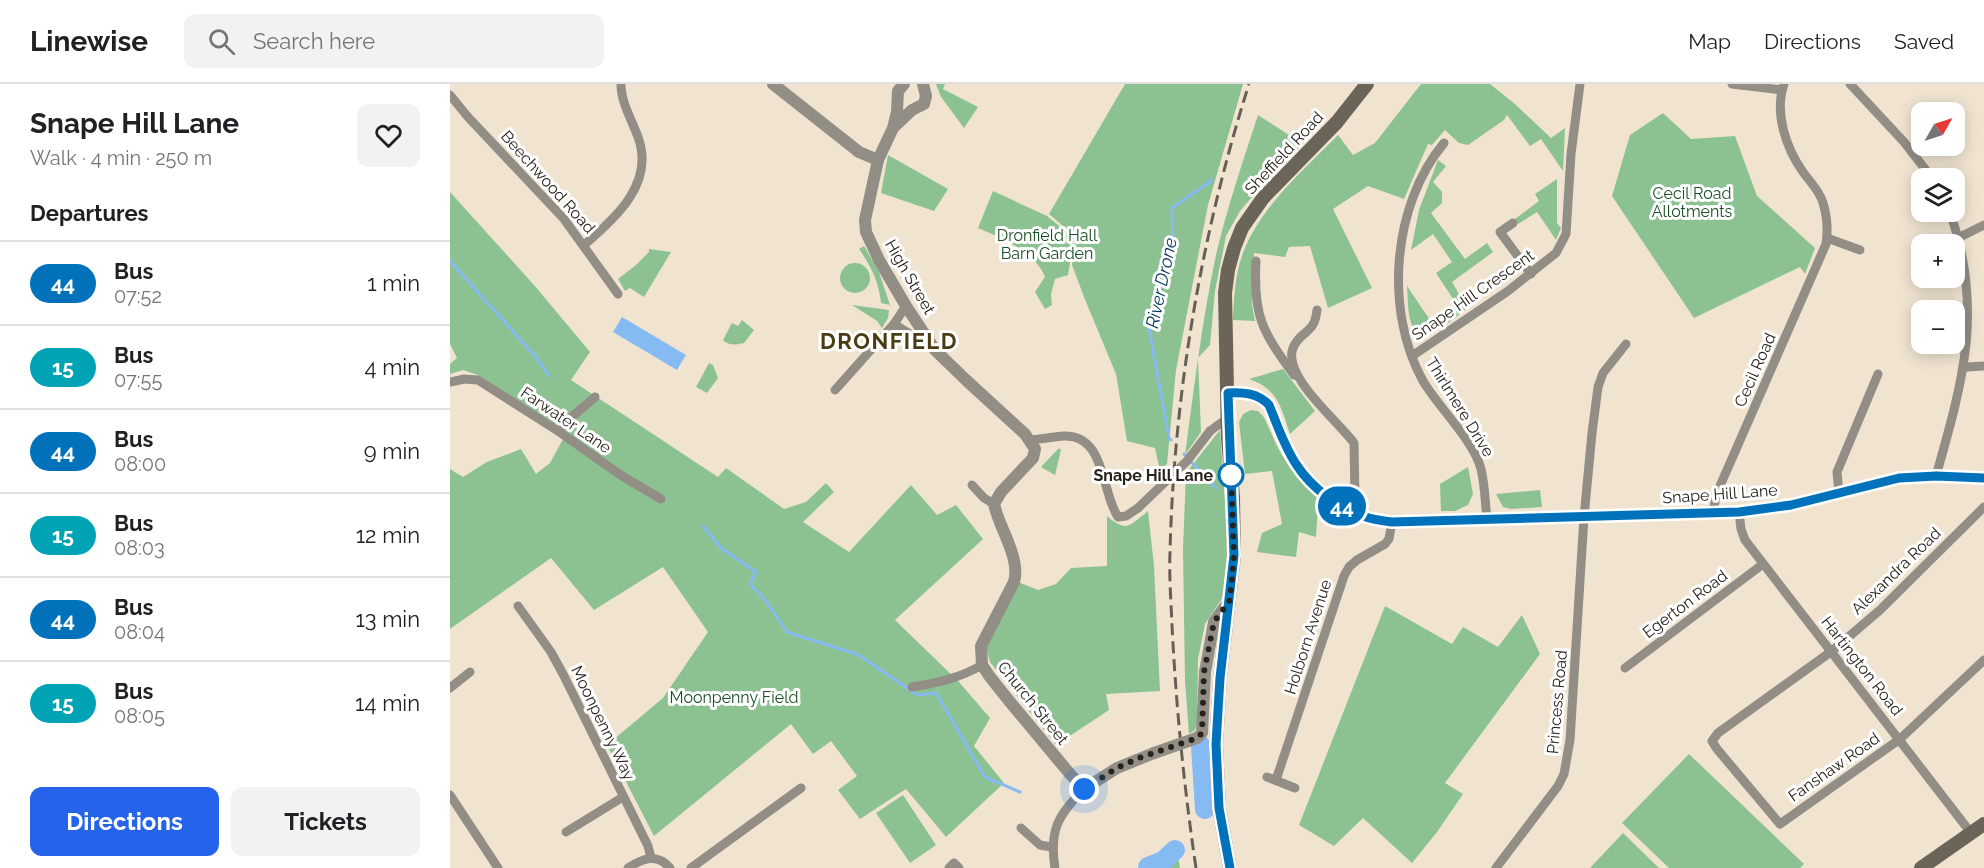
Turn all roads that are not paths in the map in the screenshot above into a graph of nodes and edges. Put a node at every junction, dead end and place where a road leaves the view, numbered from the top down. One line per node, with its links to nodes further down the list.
1 (621, 84): 21 (street)
2 (772, 84): 15 (street)
3 (904, 84): 10 (street)
4 (1367, 84): 39 (main road, Sheffield Road)
5 (1580, 84): 25 (street, Snape Hill Crescent)
6 (1732, 84): 9 (street)
7 (1850, 84): 16 (street)
8 (922, 85): 12 (street)
9 (1783, 87): 20 (street, Cecil Road)
10 (896, 93): 12 (street); 13 (street)
11 (450, 95): 21 (street, Beechwood Road)
12 (912, 110): 13 (street)
13 (893, 128): 15 (street, High Street)
14 (1443, 143): 32 (street, Thirlmere Drive)
15 (878, 160): 27 (street, High Street)
16 (1924, 168)
17 (1513, 223): 25 (street)
18 (1984, 225): 19 (street)
19 (1965, 234)
20 (1827, 238): 22 (street); 53 (street, Cecil Road)
21 (584, 245): 26 (street, Beechwood Road)
22 (1860, 250)
23 (1965, 256): 34 (street)
24 (1256, 261): 37 (street)
25 (1531, 274): 32 (street, Snape Hill Crescent)
26 (618, 294)
27 (906, 306): 29 (street); 31 (street, High Street)
28 (1317, 310): 37 (street)
29 (894, 324): 31 (street); 38 (street)
30 (1626, 345): 54 (street, Princess Road)
31 (935, 350): 43 (street, High Street)
32 (1412, 356): 55 (street, Thirlmere Drive)
33 (1984, 366): 34 (street)
34 (1967, 367): 44 (street)
35 (1878, 374): 47 (street)
36 (450, 382): 42 (street, Farwater Lane)
37 (1305, 387): 51 (street)
38 (835, 390)
39 (1228, 393): 41 (main road, Sheffield Road); 51 (street, Snape Hill Lane)
40 (595, 397): 42 (street)
41 (1228, 417): 43 (street, bridge); 58 (main road, Sheffield Road)
42 (558, 431): 48 (street, Farwater Lane)
43 (1030, 440): 49 (street)
44 (1936, 476): 45 (street, Snape Hill Lane); 47 (street, Snape Hill Lane)
45 (1984, 478)
46 (972, 485): 49 (street)
47 (1839, 493): 52 (street, Snape Hill Lane)
48 (661, 499)
49 (994, 504): 62 (street, Church Street)
50 (1984, 507): 60 (street, Alexandra Road)
51 (1352, 512): 56 (street, Snape Hill Lane)
52 (1739, 512): 53 (street, Snape Hill Lane); 57 (street, Hartington Road)
53 (1713, 514): 54 (street, Snape Hill Lane)
54 (1584, 517): 55 (street, Snape Hill Lane); 88 (street, Princess Road)
55 (1486, 519): 56 (street, Snape Hill Lane)
56 (1392, 522): 68 (street, Holborn Avenue)
57 (1763, 564): 60 (street, Hartington Road); 63 (street, Egerton Road)
58 (1230, 600): 70 (street, bridge); 87 (main road, Sheffield Road)
59 (518, 606): 72 (street, Moonpenny Way)
60 (1832, 651): 67 (street, Hartington Road); 73 (street, Alexandra Road)
61 (1984, 660): 67 (street, Fanshaw Road)
62 (982, 665): 65 (street); 70 (street, Church Street)
63 (1625, 668)
64 (470, 672): 66 (street)
65 (912, 687)
66 (450, 688)
67 (1900, 739): 73 (street, Fanshaw Road); 77 (street, Hartington Road)
68 (1295, 788)
69 (801, 789): 83 (street)
70 (1084, 789): 78 (street)
71 (450, 795): 80 (street)
72 (623, 797): 76 (street); 79 (street, Moonpenny Way)
73 (1780, 824)
74 (1984, 824): 77 (main road)
75 (1021, 828): 78 (street)
76 (566, 832)
77 (1971, 833): 89 (main road)
78 (1052, 847): 86 (street)
79 (651, 858): 81 (street); 82 (street)
80 (498, 868)
81 (628, 868)
82 (670, 868)
83 (691, 868)
84 (949, 868): 85 (street)
85 (959, 868)
86 (1055, 868)
87 (1230, 868)
88 (1496, 868)
89 (1921, 868)

